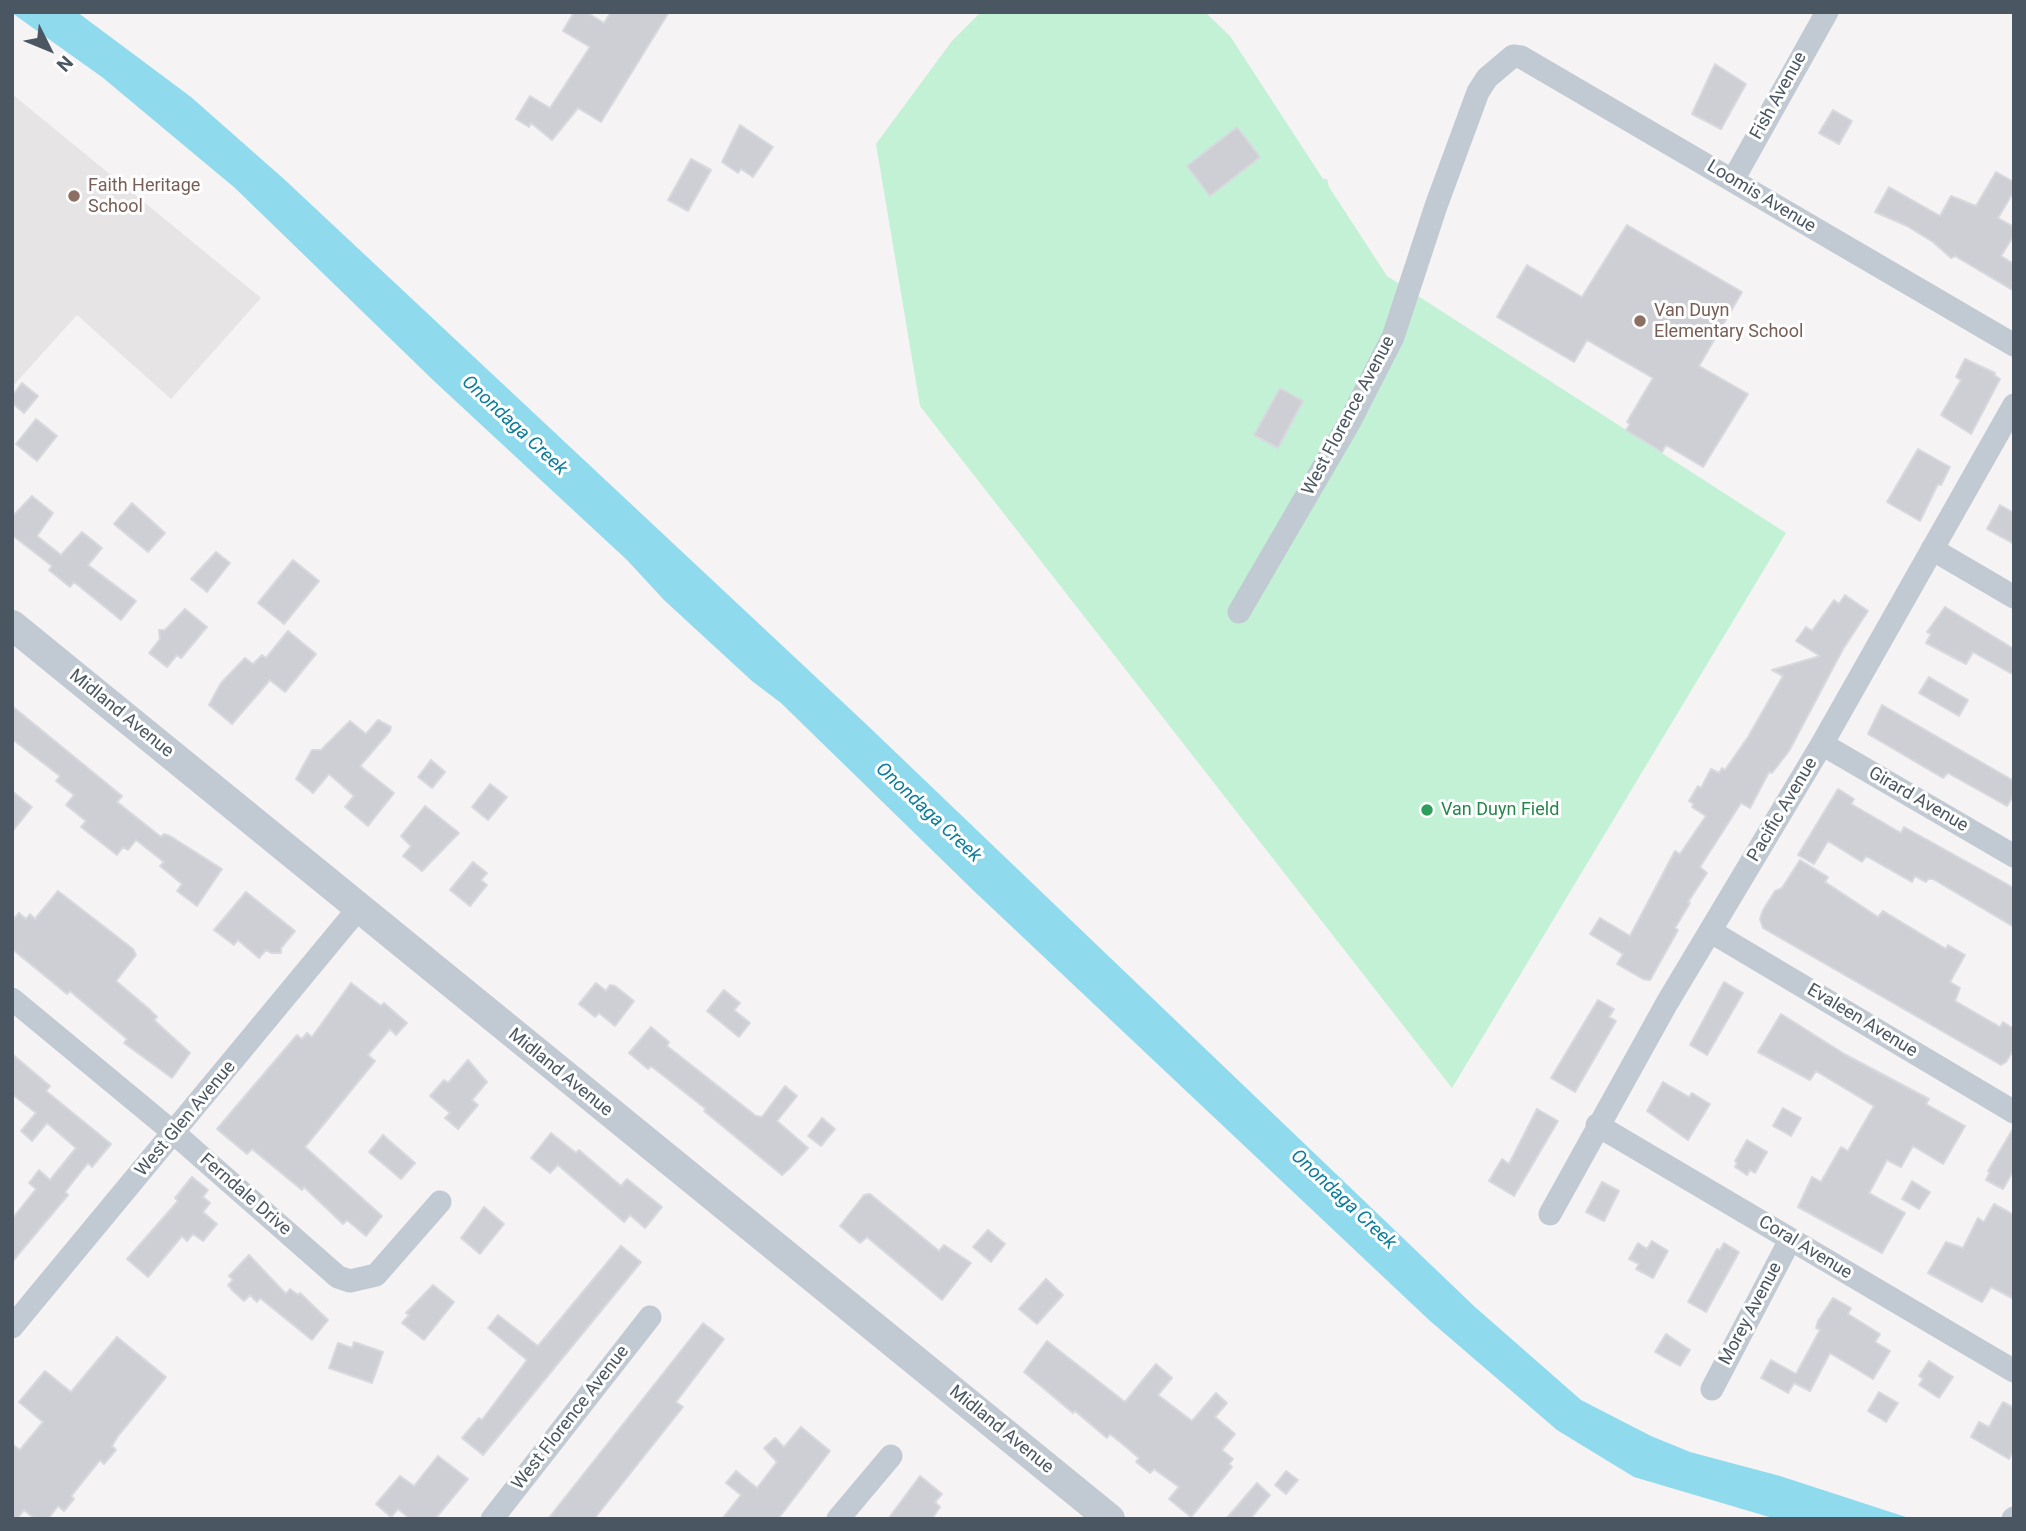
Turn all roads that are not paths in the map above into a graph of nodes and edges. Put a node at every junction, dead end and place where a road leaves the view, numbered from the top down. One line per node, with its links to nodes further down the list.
1 (1827, 12): 3 (street, Fish Avenue)
2 (1507, 59): 3 (street, Loomis Avenue); 8 (street, West Florence Avenue)
3 (1733, 180): 4 (street, Loomis Avenue)
4 (2014, 345)
5 (2014, 405): 6 (street, Pacific Avenue)
6 (1932, 549): 7 (street); 10 (street, Pacific Avenue)
7 (2014, 597)
8 (1239, 612)
9 (12, 625): 12 (street, Midland Avenue)
10 (1822, 744): 11 (street, Girard Avenue); 13 (street, Pacific Avenue)
11 (2014, 856)
12 (358, 909): 17 (street, West Glen Avenue); 28 (street, Midland Avenue)
13 (1710, 931): 15 (street, Evaleen Avenue); 16 (street, Pacific Avenue)
14 (12, 999): 17 (street, Ferndale Drive)
15 (2014, 1112)
16 (1597, 1125): 19 (street, Pacific Avenue); 20 (street, Coral Avenue)
17 (174, 1133): 18 (street, Ferndale Drive); 22 (street, West Glen Avenue)
18 (440, 1202)
19 (1550, 1214)
20 (1790, 1240): 23 (street, Coral Avenue); 24 (street, Morey Avenue)
21 (650, 1317): 26 (street, West Florence Avenue)
22 (12, 1328)
23 (2014, 1371)
24 (1712, 1389)
25 (891, 1456): 27 (street)
26 (492, 1519)
27 (838, 1519)
28 (1110, 1519)

